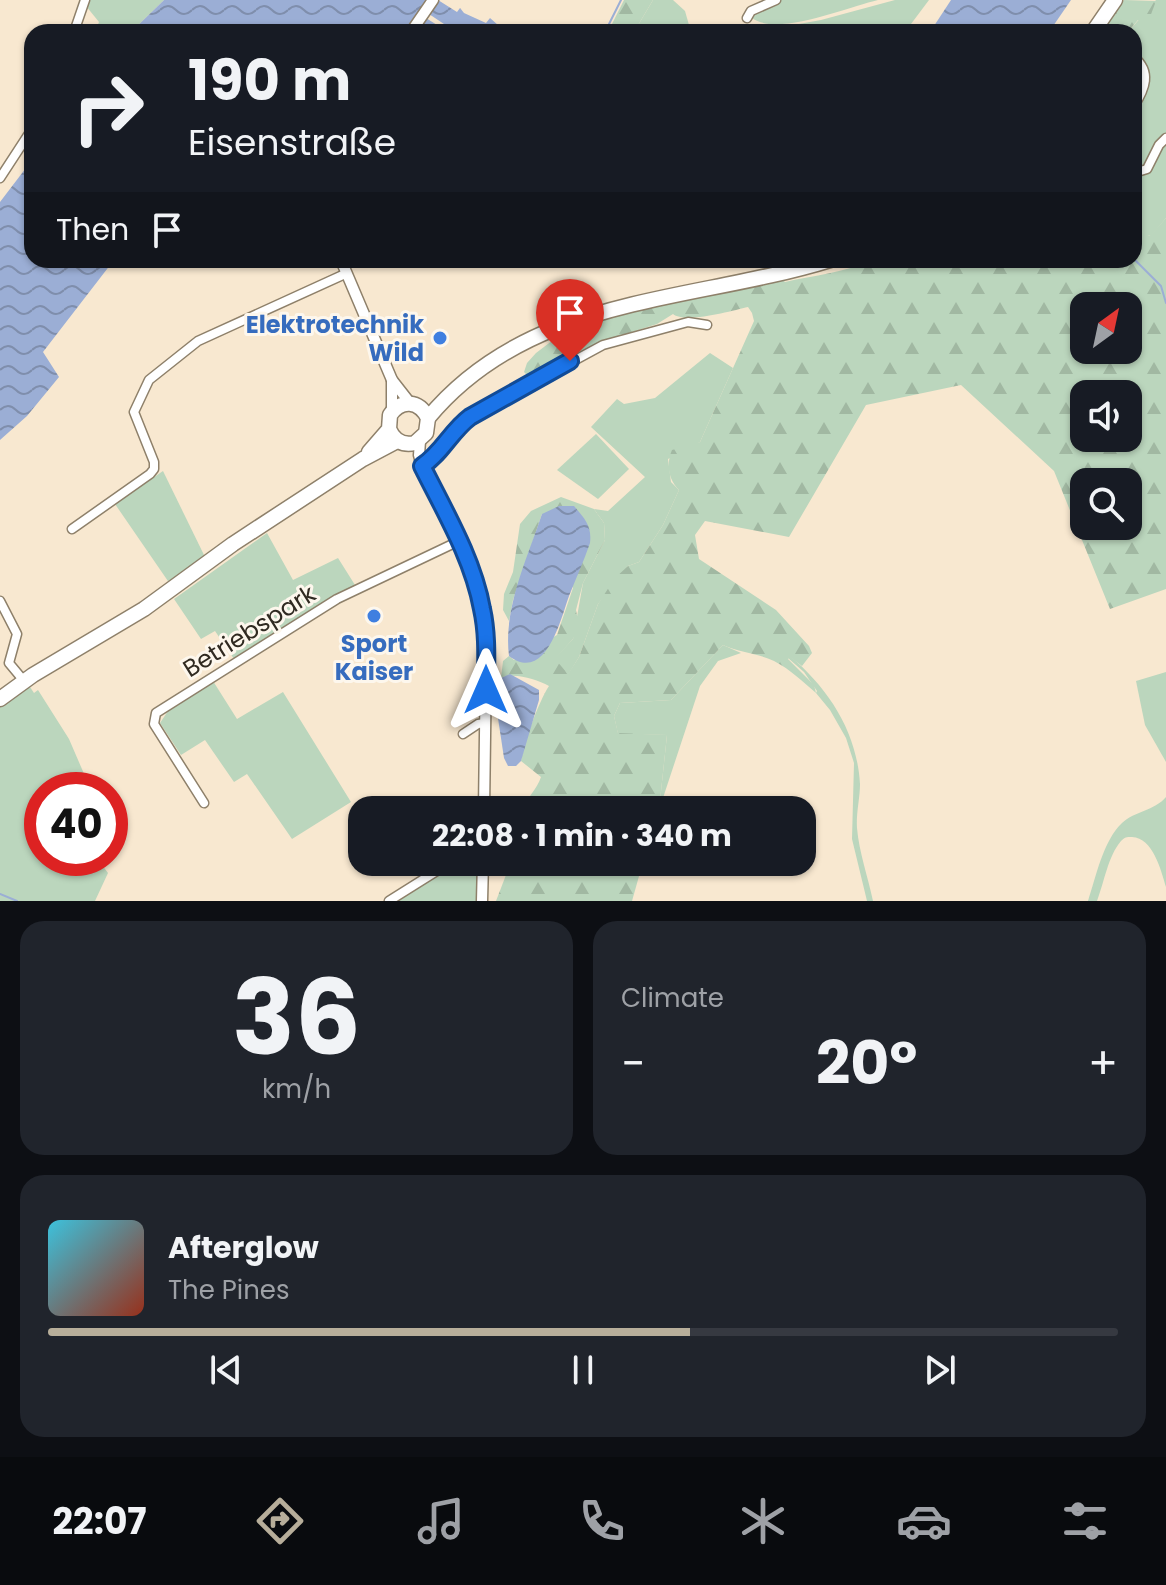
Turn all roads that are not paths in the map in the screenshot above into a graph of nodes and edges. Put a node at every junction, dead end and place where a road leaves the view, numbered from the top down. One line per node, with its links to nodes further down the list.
1 (85, 0): 6 (street)
2 (433, 0): 7 (street)
3 (776, 0): 5 (street)
4 (1115, 0): 8 (main road)
5 (747, 18)
6 (77, 24)
7 (416, 24)
8 (1098, 24)
9 (1142, 65): 10 (street)
10 (1142, 89)
11 (1166, 138): 13 (street)
12 (24, 141): 14 (street)
13 (1142, 171)
14 (0, 178)
15 (343, 268): 17 (street)
16 (802, 268): 20 (main road)
17 (345, 274): 19 (street); 23 (street)
18 (707, 325): 22 (street)
19 (392, 380): 20 (street); 21 (street)
20 (419, 409): 21 (main road); 22 (main road)
21 (392, 411): 22 (main road)
22 (409, 446): 24 (street); 26 (main road)
23 (72, 529)
24 (459, 541): 28 (street); 31 (street, Betriebspark)
25 (0, 601): 26 (street)
26 (24, 681): 27 (main road)
27 (0, 699)
28 (485, 723): 29 (street); 30 (street)
29 (463, 734)
30 (484, 796)
31 (204, 803)
32 (429, 876): 34 (street)
33 (483, 876): 35 (street)
34 (389, 901)
35 (482, 901)

